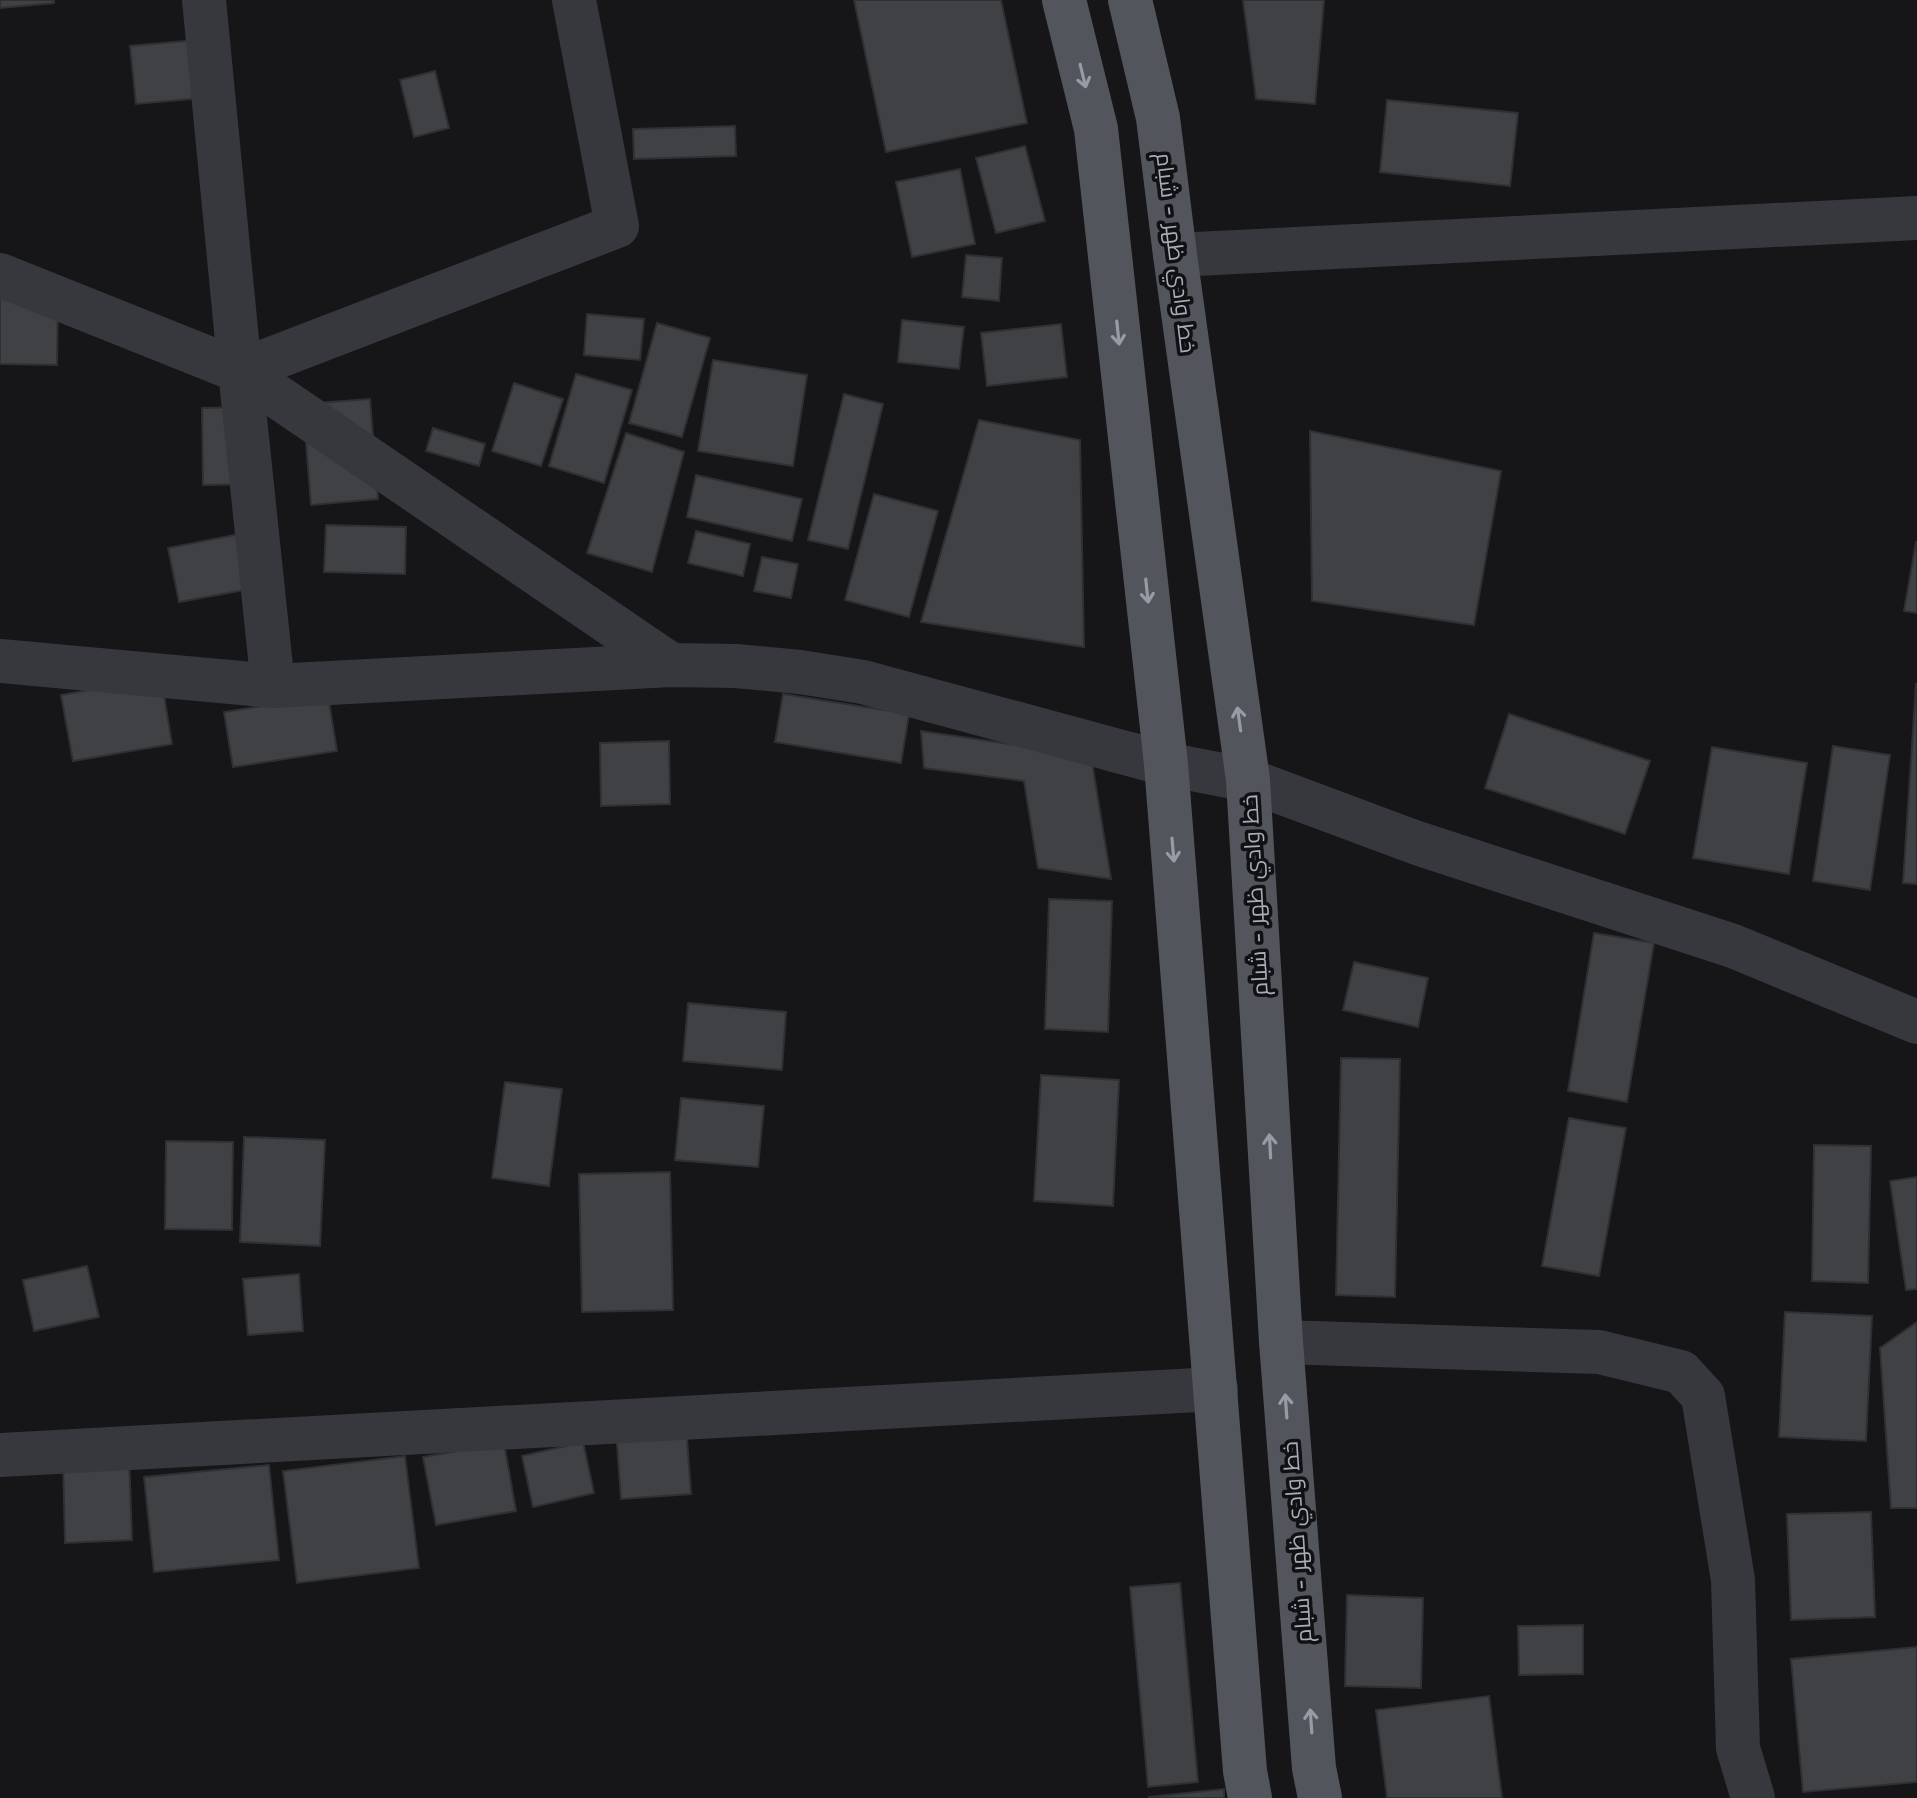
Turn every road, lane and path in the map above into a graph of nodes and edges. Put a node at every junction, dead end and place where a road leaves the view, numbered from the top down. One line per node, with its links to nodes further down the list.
1 (204, 0): 8 (street)
2 (574, 0): 8 (street)
3 (1064, 0): 12 (main road, one-way to 12)
4 (1130, 0): 6 (main road, خط وادي ظهر - شبام)
5 (1917, 218): 6 (street)
6 (1175, 255): 13 (main road, خط وادي ظهر - شبام, one-way to 6)
7 (0, 275): 8 (street)
8 (240, 371): 10 (street); 11 (street)
9 (0, 661): 11 (street)
10 (671, 665): 11 (street); 12 (street)
11 (273, 686)
12 (1166, 764): 13 (street); 16 (main road, one-way to 16)
13 (1248, 780): 14 (street); 15 (main road, خط وادي ظهر - شبام, one-way to 13)
14 (1917, 1022)
15 (1281, 1342): 19 (main road, خط وادي ظهر - شبام, one-way to 15); 20 (street)
16 (1216, 1389): 17 (street); 18 (main road)
17 (0, 1455)
18 (1250, 1798)
19 (1320, 1798)
20 (1753, 1798)

